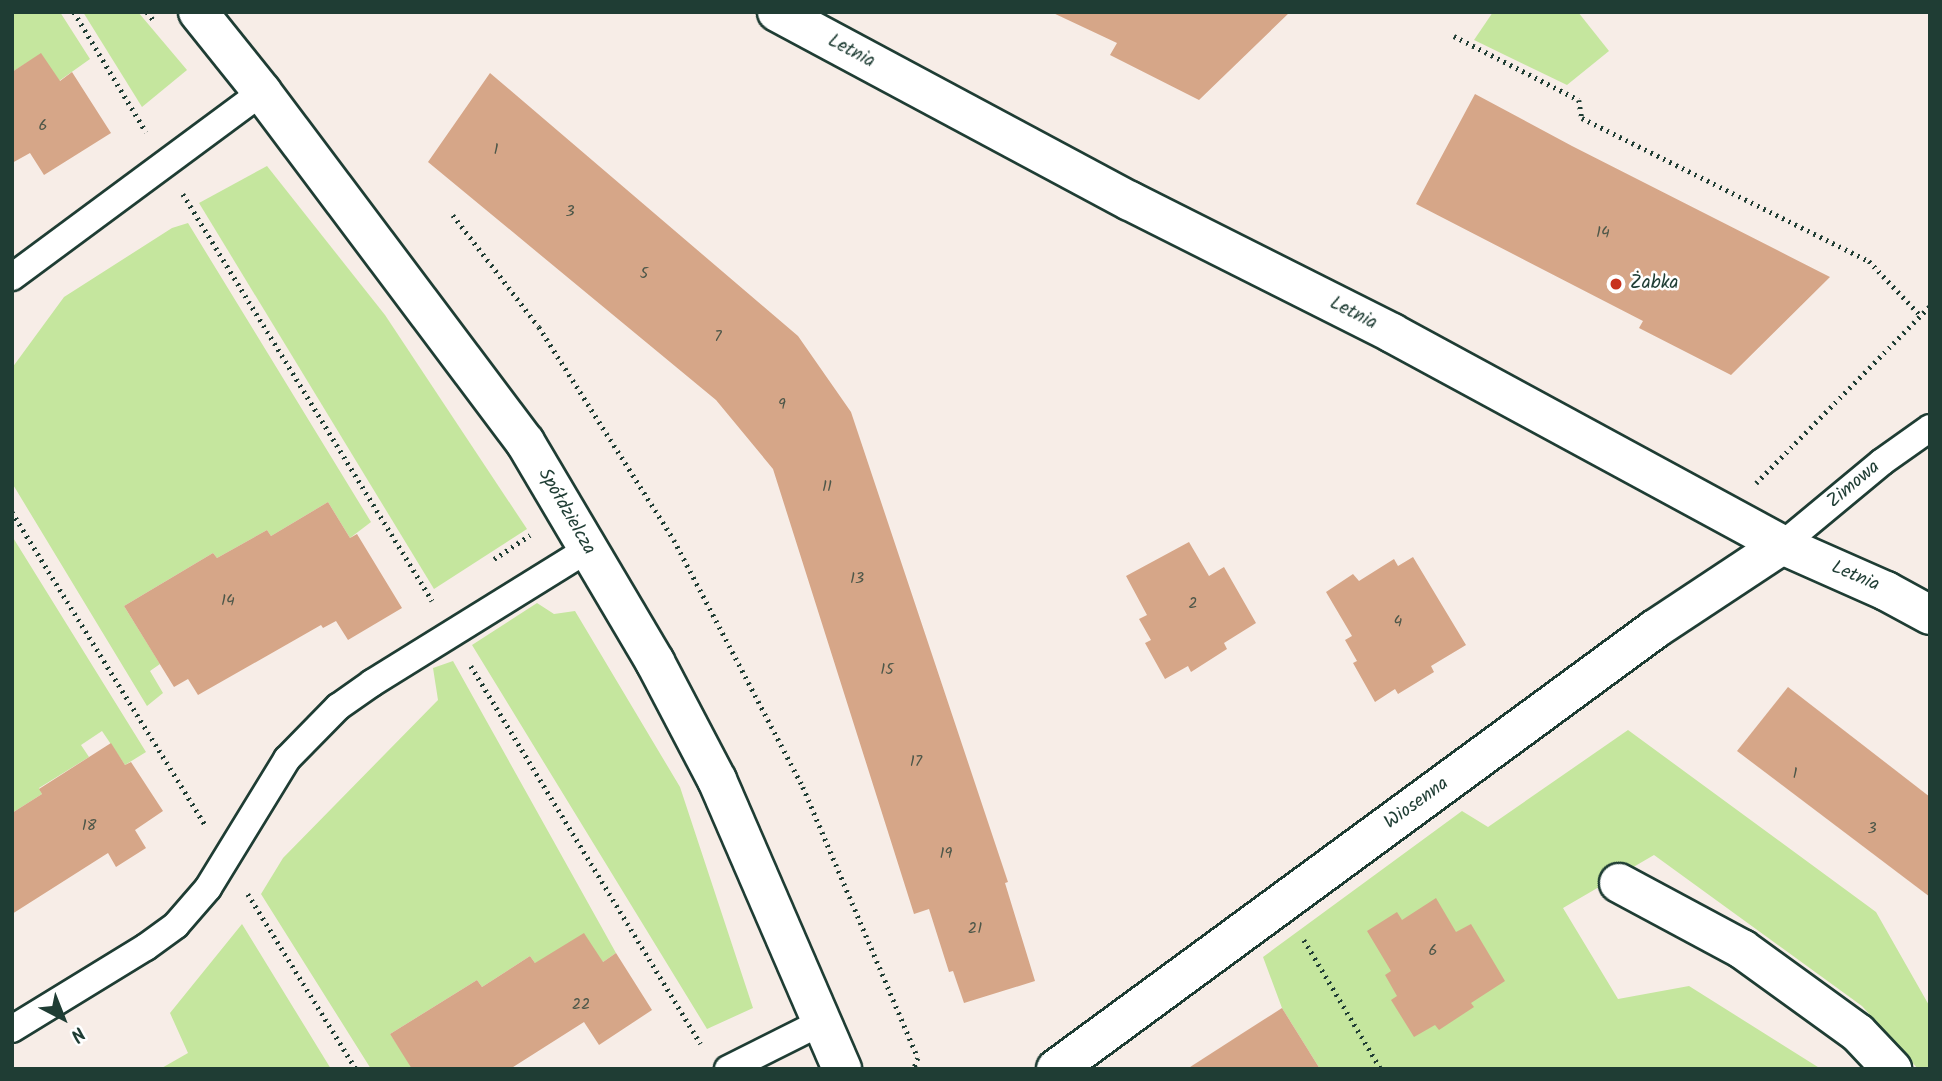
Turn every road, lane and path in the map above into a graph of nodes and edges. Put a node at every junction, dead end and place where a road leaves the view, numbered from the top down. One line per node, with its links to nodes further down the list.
1 (74, 12): 8 (path)
2 (147, 12): 5 (path)
3 (198, 12): 7 (street, Spółdzielcza)
4 (777, 12): 15 (street, Letnia)
5 (164, 32)
6 (1454, 36): 12 (path)
7 (262, 92): 8 (lane); 17 (street, Spółdzielcza)
8 (165, 164): 10 (lane); 19 (path)
9 (453, 215): 29 (path)
10 (12, 278)
11 (1930, 306): 12 (path)
12 (1920, 316): 15 (path)
13 (1930, 428): 16 (lane, Zimowa)
14 (12, 512): 20 (path)
15 (1725, 515): 16 (street, Letnia)
16 (1782, 545): 18 (street, Letnia); 22 (street, Wiosenna)
17 (588, 549): 19 (lane); 23 (street, Spółdzielcza)
18 (1930, 615)
19 (452, 634): 20 (lane); 25 (path)
20 (226, 858): 24 (lane); 26 (path)
21 (1619, 883): 32 (street)
22 (1282, 903): 30 (street, Wiosenna); 31 (path)
23 (822, 1022): 27 (lane); 28 (street, Spółdzielcza)
24 (12, 1029)
25 (702, 1045)
26 (356, 1069)
27 (728, 1069)
28 (842, 1069)
29 (914, 1069)
30 (1056, 1069)
31 (1381, 1069)
32 (1892, 1069)

